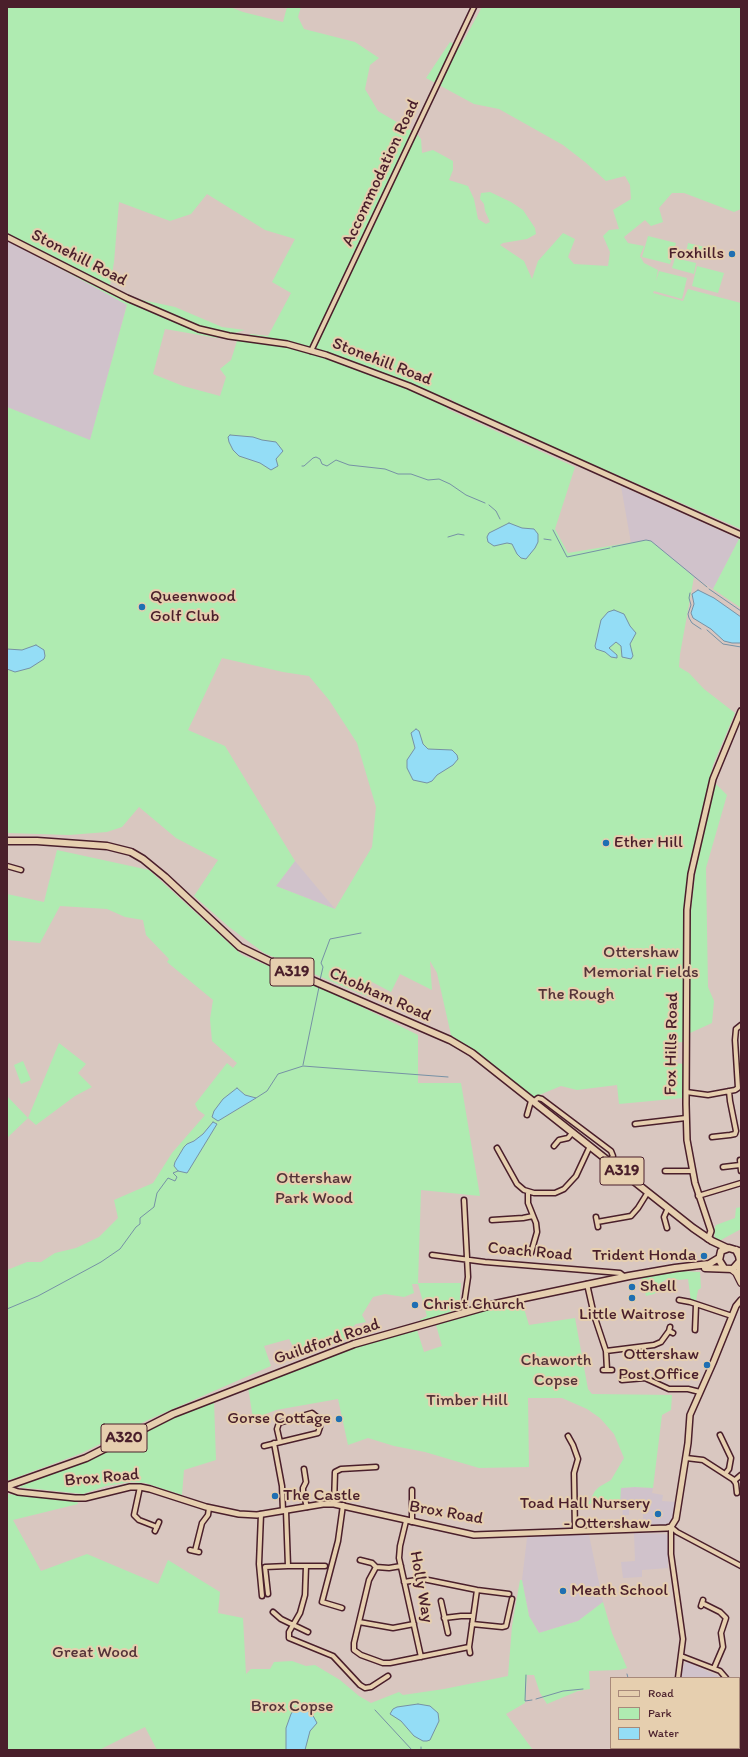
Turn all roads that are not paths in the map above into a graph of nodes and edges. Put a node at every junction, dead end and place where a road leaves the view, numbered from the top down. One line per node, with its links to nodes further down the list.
1 (474, 7): 3 (street, Accommodation Road)
2 (7, 238): 3 (street, Stonehill Road)
3 (311, 351): 4 (street, Stonehill Road)
4 (741, 535)
5 (741, 711): 11 (street, Fox Hills Road)
6 (7, 842): 12 (main road, Chobham Road / A319)
7 (7, 866): 8 (street)
8 (22, 870)
9 (741, 1025): 10 (street)
10 (729, 1091): 11 (street); 17 (street)
11 (686, 1092): 14 (street, Fox Hills Road)
12 (532, 1102): 13 (street); 16 (main road, Chobham Road / A319); 22 (street)
13 (527, 1115)
14 (686, 1118): 15 (street); 26 (street, Fox Hills Road)
15 (635, 1123)
16 (572, 1133): 18 (street); 19 (main road, Chobham Road / A319)
17 (712, 1136)
18 (554, 1146)
19 (590, 1146): 22 (main road, Chobham Road / A319); 29 (street)
20 (495, 1147): 29 (street)
21 (740, 1160): 23 (street)
22 (609, 1162): 30 (main road, Chobham Road / A319)
23 (740, 1165): 24 (street); 27 (street)
24 (723, 1167)
25 (665, 1171): 26 (street)
26 (692, 1171): 31 (street, Fox Hills Road)
27 (741, 1171)
28 (741, 1183): 31 (street)
29 (528, 1192): 34 (street)
30 (648, 1192): 33 (main road, Chobham Road / A319); 35 (street)
31 (698, 1196): 40 (street, Fox Hills Road)
32 (464, 1200): 46 (street)
33 (668, 1208): 39 (street); 40 (main road, Chobham Road / A319)
34 (533, 1216): 37 (street); 43 (street)
35 (596, 1217)
36 (492, 1220): 37 (street)
37 (498, 1220): 38 (street)
38 (498, 1225)
39 (668, 1229)
40 (710, 1240): 41 (main road, Chobham Road / A319); 45 (main road, Chobham Road / A319)
41 (727, 1248): 42 (main road); 45 (main road)
42 (738, 1251): 47 (main road)
43 (531, 1253)
44 (432, 1255): 46 (street, Coach Road)
45 (719, 1256): 48 (main road); 49 (main road, Guildford Road / A320)
46 (467, 1260): 52 (street, Coach Road); 58 (street)
47 (740, 1262): 50 (main road); 51 (main road)
48 (724, 1268): 49 (main road, Guildford Road / A320); 50 (main road)
49 (671, 1269): 52 (main road, Guildford Road / A320)
50 (731, 1269): 53 (main road)
51 (741, 1275)
52 (625, 1277): 54 (main road, Guildford Road / A320)
53 (741, 1283)
54 (587, 1284): 58 (main road, Guildford Road / A320); 62 (street)
55 (678, 1300): 57 (street)
56 (741, 1300): 59 (street)
57 (696, 1304): 59 (street); 61 (street)
58 (465, 1313): 77 (main road, Guildford Road / A320)
59 (732, 1316): 65 (street)
60 (671, 1330): 62 (street)
61 (695, 1330)
62 (606, 1351): 63 (street)
63 (612, 1370)
64 (622, 1380): 65 (street)
65 (700, 1392): 71 (street)
66 (720, 1435): 74 (street)
67 (568, 1436): 90 (street)
68 (280, 1442): 68 (street); 69 (street)
69 (274, 1443): 70 (street); 85 (street)
70 (264, 1446)
71 (686, 1458): 74 (street); 89 (street)
72 (376, 1467): 81 (street)
73 (304, 1469): 83 (street)
74 (725, 1474): 76 (street)
75 (741, 1475): 76 (street)
76 (734, 1481): 80 (street)
77 (7, 1487): 78 (street, Brox Road)
78 (140, 1488): 84 (street, Brox Road); 87 (street)
79 (411, 1491): 88 (street, Holly Way)
80 (737, 1492)
81 (334, 1504): 82 (street, Brox Road); 83 (street, Brox Road)
82 (343, 1505): 88 (street, Brox Road); 107 (street)
83 (307, 1506): 85 (street, Brox Road)
84 (209, 1508): 86 (street, Brox Road); 91 (street)
85 (284, 1511): 86 (street, Brox Road); 94 (street)
86 (261, 1514): 103 (street)
87 (159, 1522)
88 (409, 1522): 90 (street, Brox Road); 97 (street, Holly Way)
89 (671, 1527): 90 (street, Brox Road); 93 (street); 119 (street)
90 (575, 1531)
91 (195, 1551)
92 (360, 1560): 98 (street)
93 (741, 1564)
94 (288, 1566): 95 (street); 101 (street)
95 (306, 1566): 96 (street); 114 (street)
96 (325, 1566)
97 (401, 1566): 98 (street); 99 (street, Holly Way)
98 (376, 1568): 111 (street)
99 (404, 1582): 100 (street); 112 (street, Holly Way)
100 (477, 1590): 102 (street); 109 (street)
101 (268, 1594)
102 (509, 1594)
103 (262, 1596)
104 (512, 1599): 113 (street)
105 (441, 1601): 110 (street)
106 (702, 1603): 121 (street)
107 (342, 1608)
108 (273, 1612): 114 (street)
109 (473, 1616): 110 (street); 113 (street)
110 (444, 1618): 116 (street)
111 (359, 1622): 112 (street); 120 (street)
112 (414, 1624): 120 (street, Holly Way)
113 (472, 1624): 117 (street)
114 (294, 1625): 115 (street); 122 (street)
115 (308, 1632)
116 (448, 1633)
117 (468, 1646): 118 (street); 120 (street)
118 (470, 1652)
119 (682, 1656): 121 (street); 123 (street)
120 (421, 1657)
121 (714, 1668): 124 (street)
122 (388, 1676)
123 (678, 1677)
124 (725, 1677)

